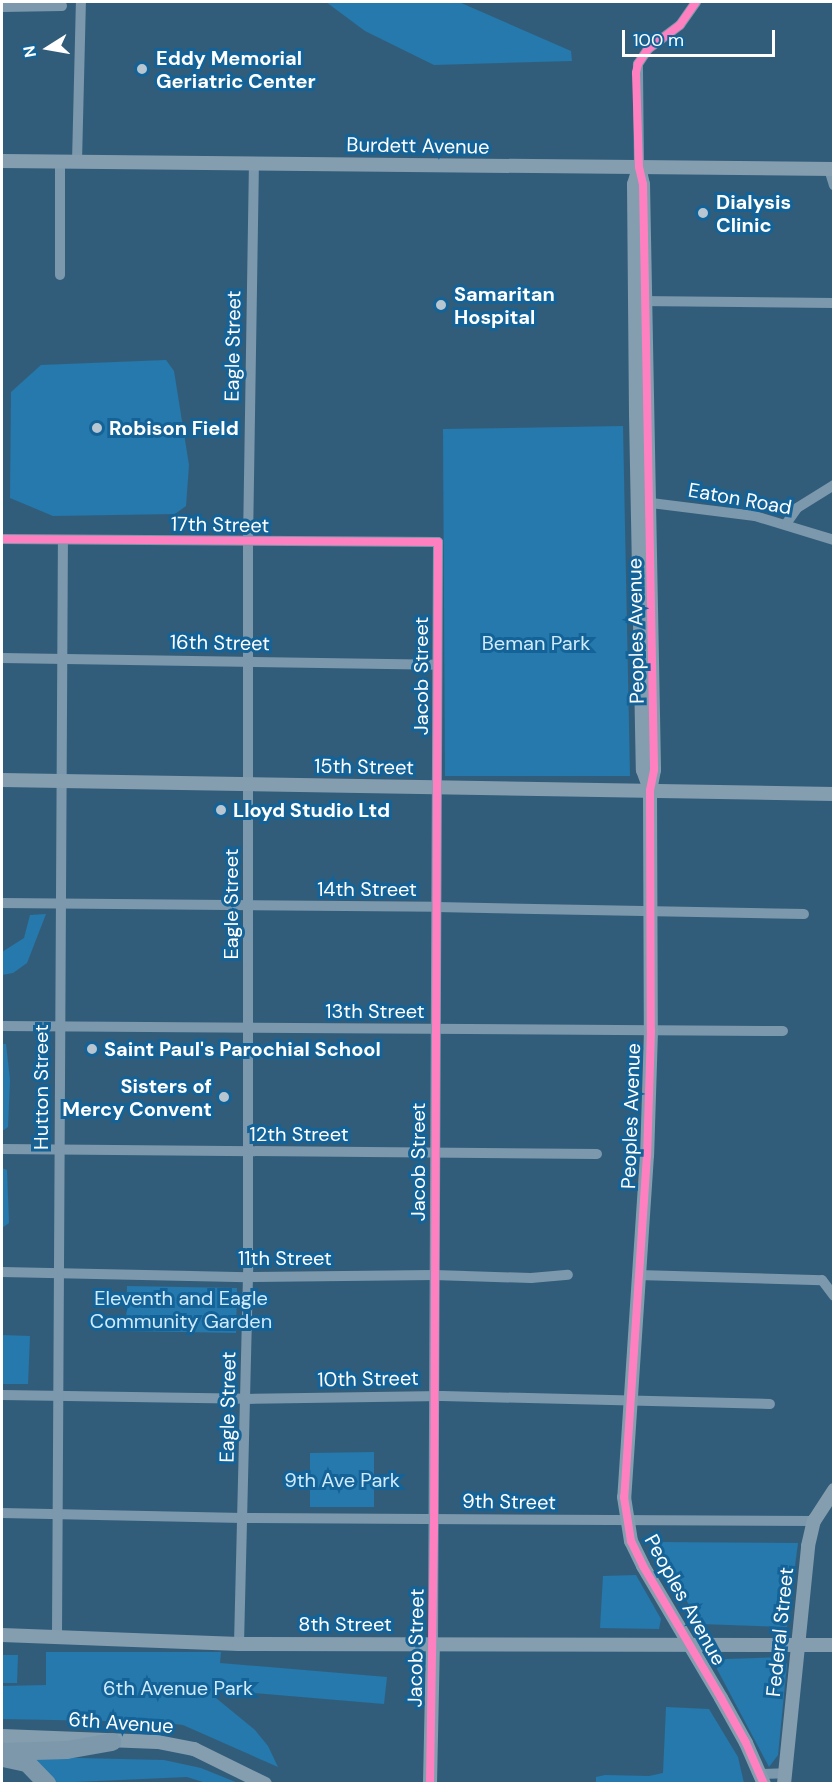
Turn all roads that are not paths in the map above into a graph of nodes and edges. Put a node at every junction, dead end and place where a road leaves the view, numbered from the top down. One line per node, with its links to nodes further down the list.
1 (81, 2): 7 (street)
2 (696, 2): 9 (street, Peoples Avenue)
3 (62, 6): 4 (street)
4 (2, 7)
5 (2, 161): 6 (street, Burdett Avenue)
6 (60, 162): 7 (street, Burdett Avenue); 12 (street)
7 (77, 162): 8 (street, Burdett Avenue)
8 (254, 164): 9 (street, Burdett Avenue); 21 (street, Eagle Street)
9 (639, 167): 10 (street, Burdett Avenue); 13 (street, Peoples Avenue)
10 (831, 169): 11 (street)
11 (834, 184)
12 (60, 274)
13 (640, 301): 14 (street); 16 (street, Peoples Avenue)
14 (834, 303)
15 (834, 485): 17 (street)
16 (645, 502): 17 (street, Eaton Road); 31 (street, Peoples Avenue)
17 (786, 524): 20 (street, Eaton Road)
18 (2, 539): 19 (street, 17th Street)
19 (63, 540): 21 (street, 17th Street); 24 (street, Hutton Street)
20 (834, 540)
21 (249, 542): 22 (street, 17th Street); 25 (street, Eagle Street)
22 (438, 542): 26 (street, Jacob Street)
23 (2, 658): 24 (street, 16th Street)
24 (61, 658): 25 (street, 16th Street); 28 (street, Hutton Street)
25 (250, 662): 26 (street, 16th Street); 29 (street, Eagle Street)
26 (437, 665): 30 (street, Jacob Street)
27 (2, 780): 28 (street, 15th Street)
28 (62, 780): 29 (street, 15th Street); 34 (street, Hutton Street)
29 (249, 785): 30 (street, 15th Street); 35 (street, Eagle Street)
30 (437, 787): 31 (street, 15th Street); 36 (street, Jacob Street)
31 (650, 791): 32 (street, 15th Street); 37 (street, Peoples Avenue)
32 (834, 794)
33 (2, 903): 34 (street, 14th Street)
34 (61, 903): 35 (street, 14th Street); 40 (street, Hutton Street)
35 (249, 907): 36 (street, 14th Street); 41 (street, Eagle Street)
36 (436, 907): 37 (street, 14th Street); 42 (street, Jacob Street)
37 (651, 911): 38 (street, 14th Street); 43 (street, Peoples Avenue)
38 (804, 914)
39 (2, 1026): 40 (street, 13th Street)
40 (59, 1026): 41 (street, 13th Street); 46 (street, Hutton Street)
41 (249, 1028): 42 (street, 13th Street); 47 (street, Eagle Street)
42 (435, 1029): 43 (street, 13th Street); 48 (street, Jacob Street)
43 (651, 1031): 44 (street, 13th Street); 54 (street, Peoples Avenue)
44 (783, 1031)
45 (2, 1149): 46 (street, 12th Street)
46 (58, 1149): 47 (street, 12th Street); 51 (street, Hutton Street)
47 (249, 1151): 48 (street, 12th Street); 55 (street, Eagle Street)
48 (434, 1153): 49 (street, 12th Street); 52 (street, Jacob Street)
49 (597, 1154)
50 (2, 1272): 51 (street, 11th Street)
51 (58, 1273): 55 (street, 11th Street); 58 (street, Hutton Street)
52 (434, 1275): 53 (street, 11th Street); 55 (street, 11th Street); 59 (street, Jacob Street)
53 (568, 1275)
54 (638, 1275): 56 (street); 61 (street, Peoples Avenue)
55 (248, 1277): 60 (street, Eagle Street)
56 (834, 1296)
57 (2, 1395): 58 (street, 10th Street)
58 (57, 1396): 60 (street, 10th Street); 65 (street, Hutton Street)
59 (433, 1396): 60 (street, 10th Street); 61 (street, 10th Street); 67 (street, Jacob Street)
60 (246, 1399): 66 (street, Eagle Street)
61 (630, 1400): 62 (street, 10th Street); 68 (street, Peoples Avenue)
62 (770, 1404)
63 (834, 1490): 69 (street, Federal Street)
64 (2, 1513): 65 (street, 9th Street)
65 (59, 1513): 66 (street, 9th Street); 71 (street, Hutton Street)
66 (243, 1518): 67 (street, 9th Street); 73 (street, Eagle Street)
67 (434, 1518): 68 (street, 9th Street); 72 (street, Jacob Street)
68 (626, 1520): 69 (street, 9th Street); 74 (street, Peoples Avenue)
69 (814, 1521): 75 (street, Federal Street)
70 (2, 1635): 71 (street, 8th Street)
71 (57, 1635): 73 (street, 8th Street)
72 (433, 1643): 73 (street, 8th Street); 74 (street, 8th Street); 85 (street, Jacob Street)
73 (239, 1644)
74 (689, 1644): 75 (street, 8th Street); 82 (street, Peoples Avenue)
75 (798, 1645): 76 (street, 8th Street); 81 (street, Federal Street)
76 (834, 1645)
77 (2, 1736): 78 (street, 6th Avenue)
78 (112, 1742): 79 (highway); 84 (street, 6th Avenue)
79 (2, 1752)
80 (2, 1758): 83 (highway)
81 (785, 1778): 82 (street)
82 (763, 1779)
83 (47, 1784)
84 (265, 1784)
85 (430, 1784)

